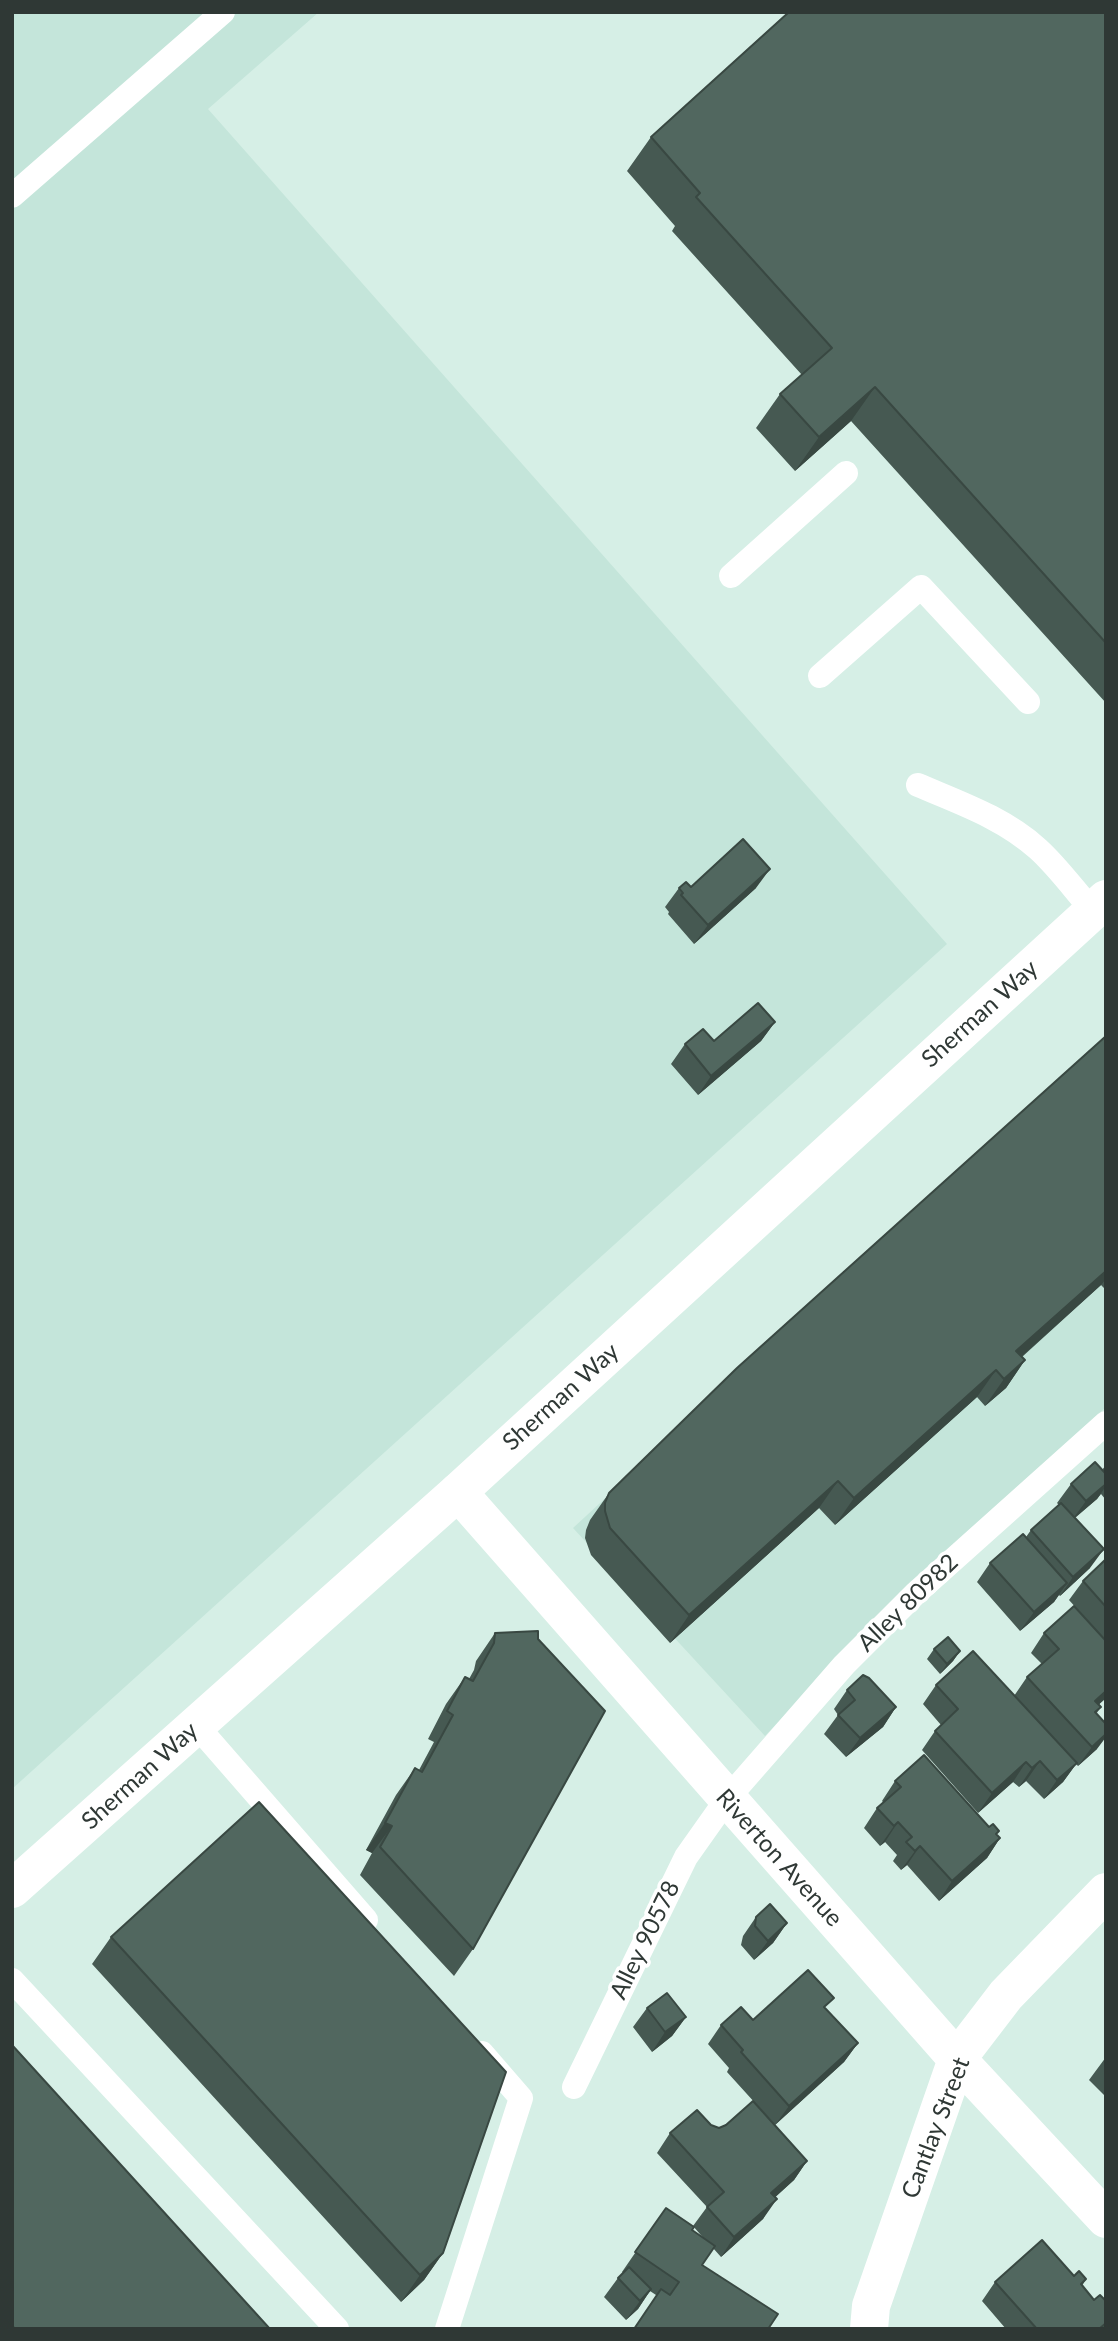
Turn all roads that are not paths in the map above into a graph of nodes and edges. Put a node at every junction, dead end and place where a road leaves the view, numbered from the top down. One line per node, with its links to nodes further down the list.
1 (223, 12): 2 (lane)
2 (12, 196)
3 (846, 473): 4 (lane)
4 (731, 576)
5 (820, 676): 6 (lane)
6 (1028, 702)
7 (918, 785): 8 (lane)
8 (1099, 905): 10 (street, Sherman Way)
9 (1106, 1423): 12 (lane, Alley 80982)
10 (458, 1492): 11 (street, Sherman Way); 12 (street, Riverton Avenue)
11 (196, 1725): 13 (street, Sherman Way); 15 (lane)
12 (727, 1800): 18 (street, Riverton Avenue); 19 (lane, Alley 90578)
13 (12, 1889)
14 (1106, 1892): 18 (street, Cantlay Street)
15 (380, 1937)
16 (12, 1980): 21 (lane)
17 (468, 2038): 22 (lane)
18 (957, 2059): 20 (street, Riverton Avenue); 23 (street, Cantlay Street)
19 (574, 2087)
20 (1106, 2219)
21 (337, 2329)
22 (447, 2329)
23 (869, 2329)

